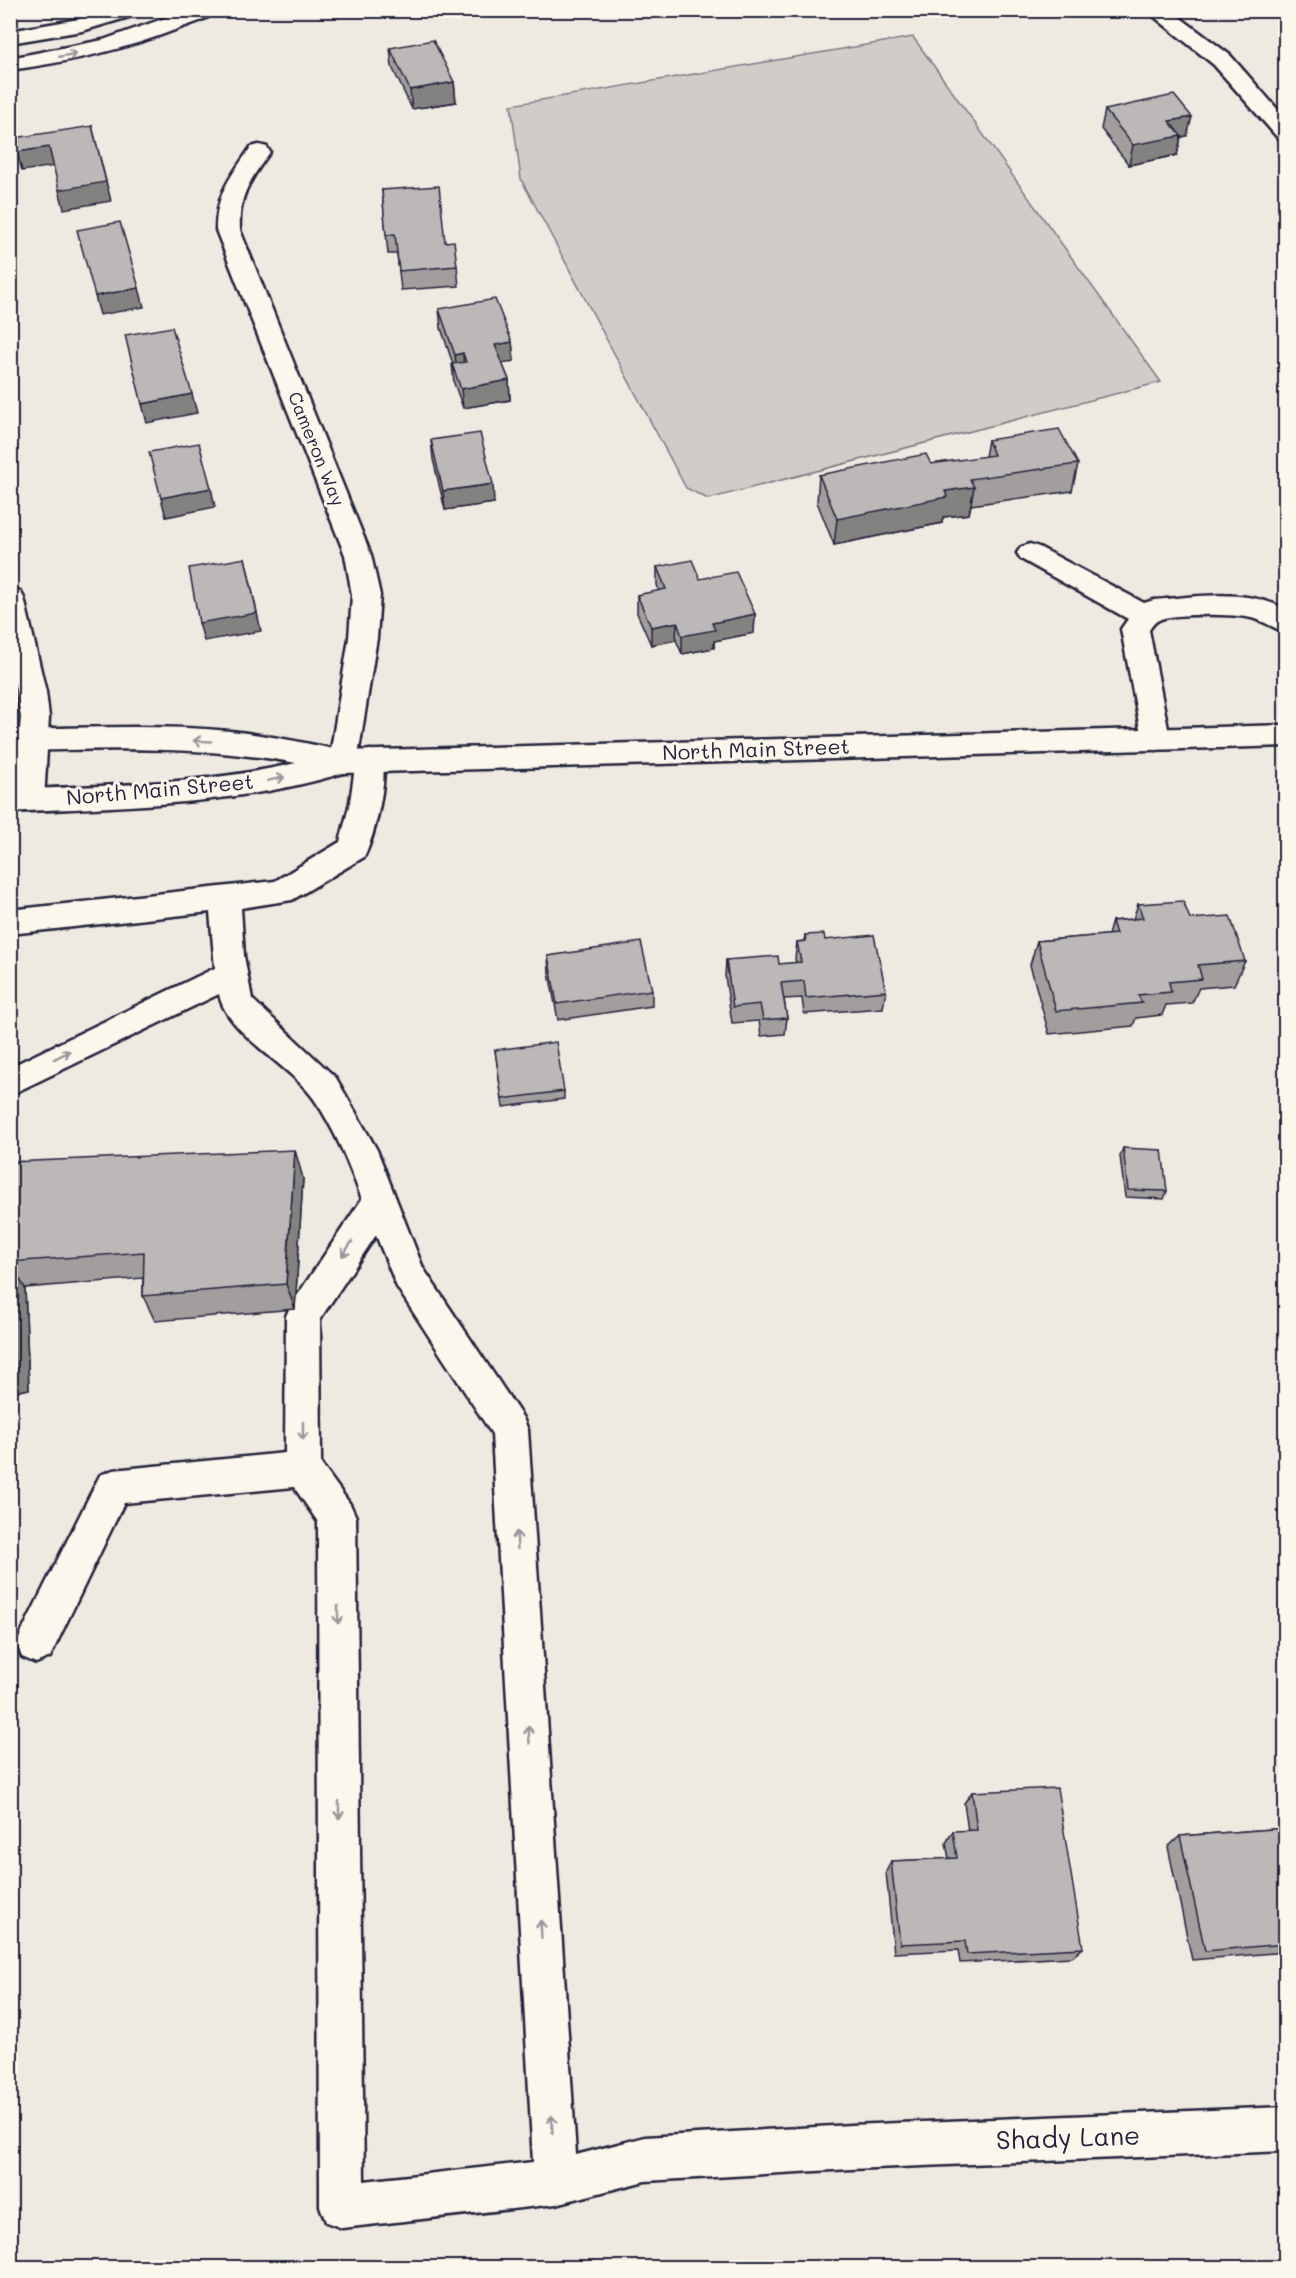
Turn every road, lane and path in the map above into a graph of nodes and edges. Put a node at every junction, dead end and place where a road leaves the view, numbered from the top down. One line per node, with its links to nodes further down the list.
1 (132, 10): 4 (main road)
2 (206, 10): 5 (main road, one-way to 2)
3 (1156, 10): 6 (main road)
4 (10, 37)
5 (10, 64)
6 (1286, 132)
7 (259, 152): 15 (main road, Cameron Way)
8 (1030, 553): 10 (main road)
9 (10, 597): 14 (main road)
10 (1145, 616): 11 (main road); 13 (main road)
11 (1286, 623)
12 (1286, 735): 13 (main road, North Main Street)
13 (1163, 738): 15 (main road, North Main Street)
14 (22, 740): 15 (main road, North Main Street, one-way to 14); 16 (main road)
15 (356, 761): 16 (main road, North Main Street, one-way to 15); 17 (main road, Cameron Way)
16 (20, 800)
17 (225, 898): 18 (main road, Cameron Way); 19 (main road)
18 (10, 922)
19 (231, 974): 20 (main road, one-way to 19); 21 (main road)
20 (10, 1082)
21 (380, 1201): 22 (main road, one-way to 22); 25 (main road, one-way to 21)
22 (303, 1469): 23 (main road); 25 (main road, Shady Lane, one-way to 25)
23 (36, 1644)
24 (1286, 2129): 25 (main road, Shady Lane)
25 (556, 2182)

